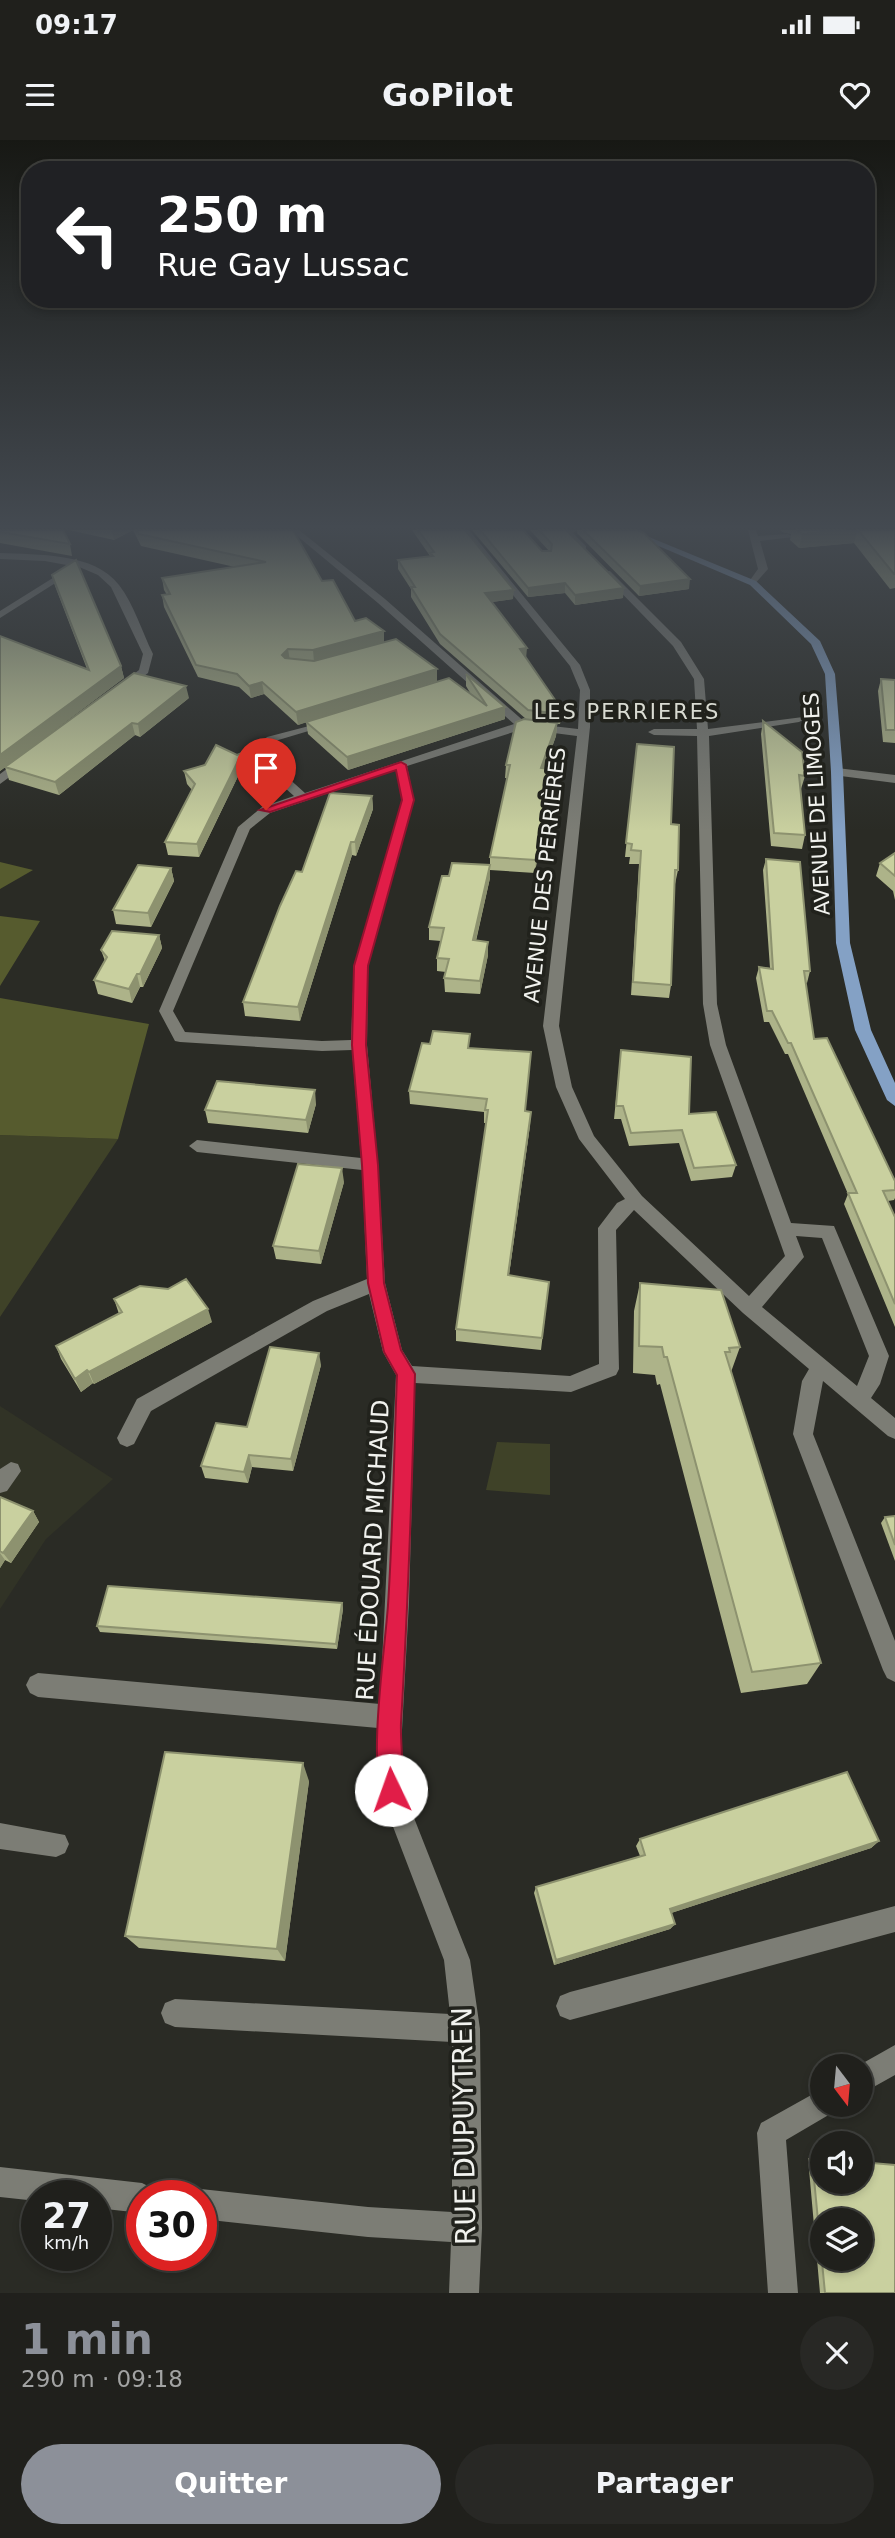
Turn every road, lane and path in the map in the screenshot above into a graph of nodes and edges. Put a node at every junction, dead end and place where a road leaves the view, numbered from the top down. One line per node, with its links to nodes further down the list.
1 (137, 630): 10 (street)
2 (415, 630): 6 (street)
3 (547, 630): 15 (street, AVENUE DES PERRIÈRES)
4 (660, 630): 16 (street)
5 (803, 630): 19 (main road, AVENUE DE LIMOGES)
6 (423, 638): 7 (street); 8 (street)
7 (411, 641)
8 (467, 678): 9 (street); 13 (street)
9 (454, 682)
10 (110, 696)
11 (336, 719): 22 (street)
12 (799, 719): 16 (street)
13 (523, 726): 15 (street); 18 (street)
14 (654, 732): 16 (street)
15 (583, 733): 27 (street, AVENUE DES PERRIÈRES)
16 (703, 733): 28 (street)
17 (33, 755): 21 (street)
18 (401, 765): 22 (street); 23 (street, RUE ÉDOUARD MICHAUD)
19 (837, 772): 20 (street); 24 (main road, AVENUE DE LIMOGES)
20 (895, 779)
21 (0, 780)
22 (301, 796): 23 (street)
23 (359, 1045): 26 (street, RUE ÉDOUARD MICHAUD)
24 (895, 1100)
25 (197, 1146): 26 (street)
26 (370, 1165): 29 (street, RUE ÉDOUARD MICHAUD)
27 (636, 1201): 30 (street, AVENUE DES PERRIÈRES); 32 (street)
28 (784, 1229): 30 (street); 33 (street)
29 (376, 1283): 32 (street, RUE ÉDOUARD MICHAUD); 35 (street)
30 (750, 1308): 31 (street, AVENUE DES PERRIÈRES)
31 (821, 1367): 33 (street, AVENUE DES PERRIÈRES); 36 (street)
32 (406, 1374): 38 (street, RUE ÉDOUARD MICHAUD)
33 (859, 1398): 34 (street, AVENUE DES PERRIÈRES)
34 (895, 1430)
35 (127, 1438)
36 (895, 1670)
37 (38, 1685): 38 (street)
38 (390, 1717): 42 (street, RUE ÉDOUARD MICHAUD)
39 (0, 1836): 40 (street)
40 (56, 1844)
41 (895, 1919): 43 (street)
42 (457, 1960): 45 (street, RUE DUPUYTREN)
43 (570, 2007)
44 (175, 2013): 45 (street)
45 (467, 2029): 52 (street, RUE DUPUYTREN)
46 (895, 2059): 47 (street)
47 (873, 2073)
48 (810, 2110): 54 (street)
49 (0, 2182): 50 (street)
50 (126, 2196)
51 (217, 2206): 52 (street)
52 (467, 2228): 53 (street, RUE DUPUYTREN)
53 (464, 2293)
54 (783, 2293)

